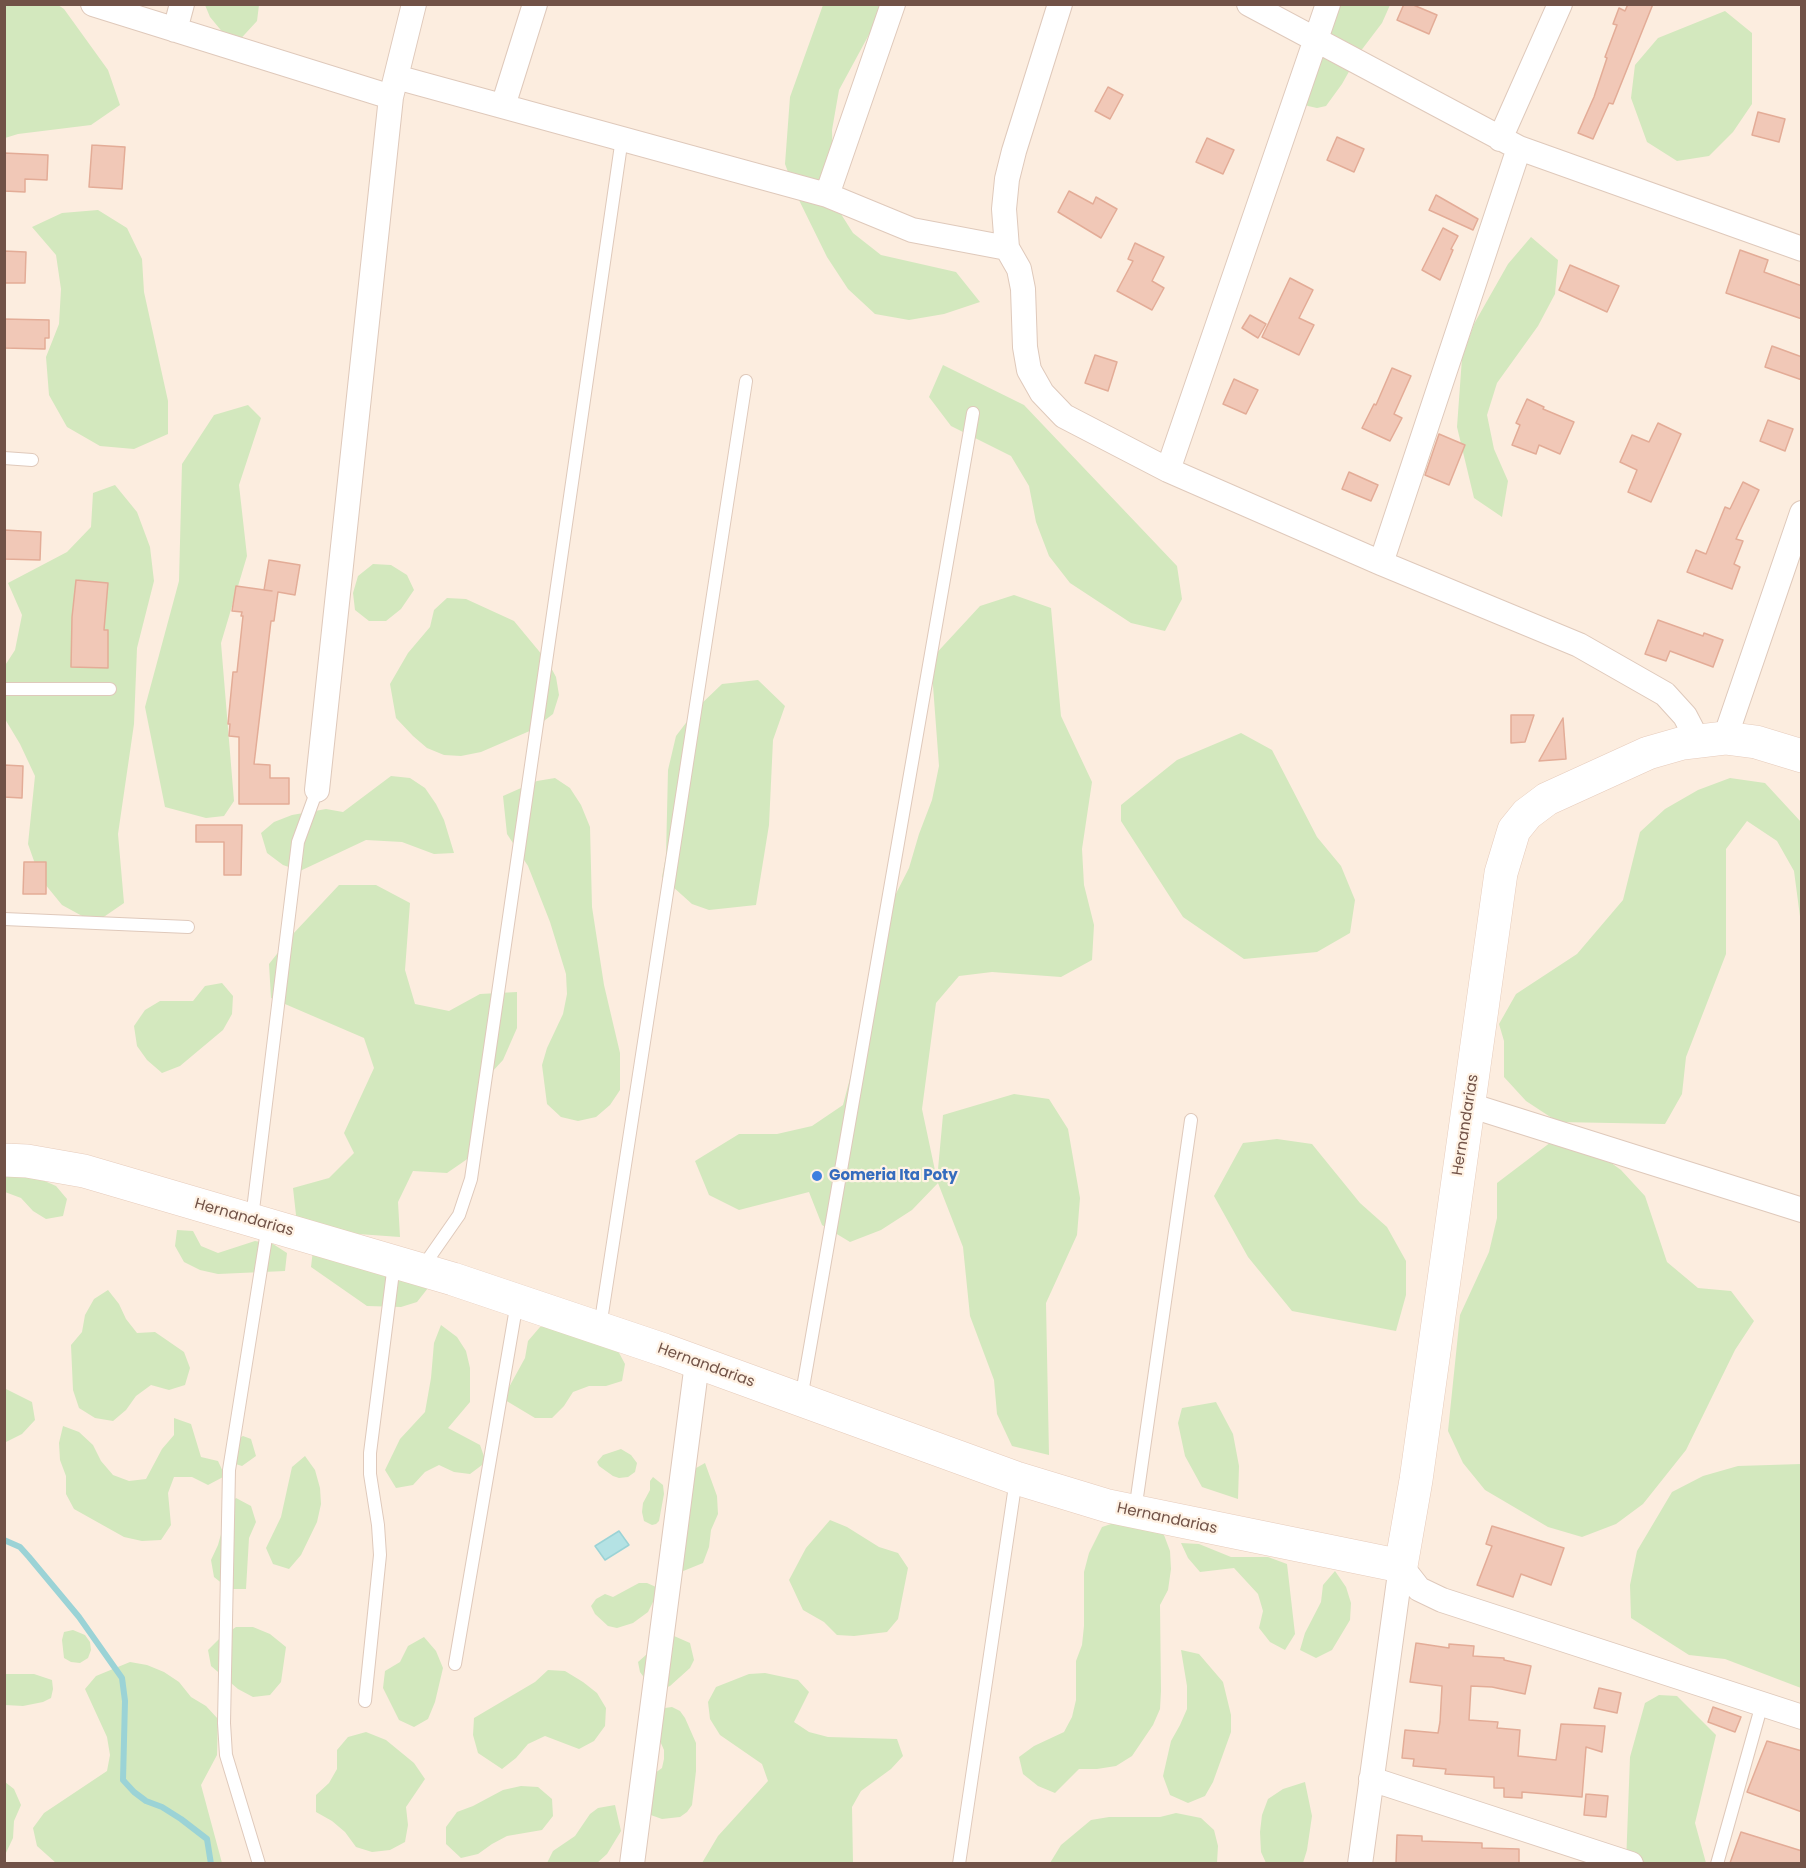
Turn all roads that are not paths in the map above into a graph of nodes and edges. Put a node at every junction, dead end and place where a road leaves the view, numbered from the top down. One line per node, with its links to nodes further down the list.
1 (93, 4): 10 (street)
2 (182, 4): 10 (street)
3 (414, 4): 12 (street)
4 (535, 4): 13 (street)
5 (893, 4): 16 (street)
6 (1060, 4): 17 (street)
7 (1249, 4): 11 (street)
8 (1328, 4): 11 (street)
9 (1560, 4): 15 (street)
10 (176, 30): 12 (street)
11 (1316, 41): 15 (street); 23 (street)
12 (393, 87): 13 (street); 30 (street)
13 (503, 106): 14 (street)
14 (622, 138): 16 (street); 38 (lane)
15 (1510, 144): 18 (street); 25 (street)
16 (827, 195): 17 (street)
17 (1007, 248): 23 (street)
18 (1802, 249)
19 (747, 381): 40 (lane)
20 (973, 413): 42 (lane)
21 (4, 458): 22 (lane)
22 (32, 460)
23 (1168, 470): 25 (street)
24 (1802, 513): 28 (street)
25 (1381, 563): 28 (street)
26 (4, 689): 27 (lane)
27 (110, 689)
28 (1711, 740): 29 (street); 33 (street, Hernandarias)
29 (1802, 756)
30 (317, 790): 37 (lane)
31 (4, 919): 32 (lane)
32 (188, 927)
33 (1469, 1105): 36 (street); 45 (street, Hernandarias)
34 (1191, 1120): 44 (lane)
35 (4, 1160): 37 (street, Hernandarias)
36 (1802, 1210)
37 (260, 1223): 38 (street, Hernandarias); 51 (lane)
38 (409, 1267): 39 (street, Hernandarias); 47 (lane)
39 (518, 1301): 40 (street, Hernandarias); 46 (lane)
40 (600, 1328): 41 (street, Hernandarias)
41 (697, 1363): 42 (street, Hernandarias); 52 (street)
42 (801, 1400): 43 (street, Hernandarias)
43 (1016, 1478): 44 (street, Hernandarias); 53 (lane)
44 (1135, 1512): 45 (street, Hernandarias)
45 (1401, 1566): 48 (street); 50 (street)
46 (455, 1664)
47 (366, 1701)
48 (1762, 1704): 49 (street); 56 (lane)
49 (1802, 1717)
50 (1371, 1779): 54 (street); 55 (street)
51 (259, 1863)
52 (632, 1863)
53 (959, 1863)
54 (1360, 1863)
55 (1630, 1863)
56 (1717, 1863)

